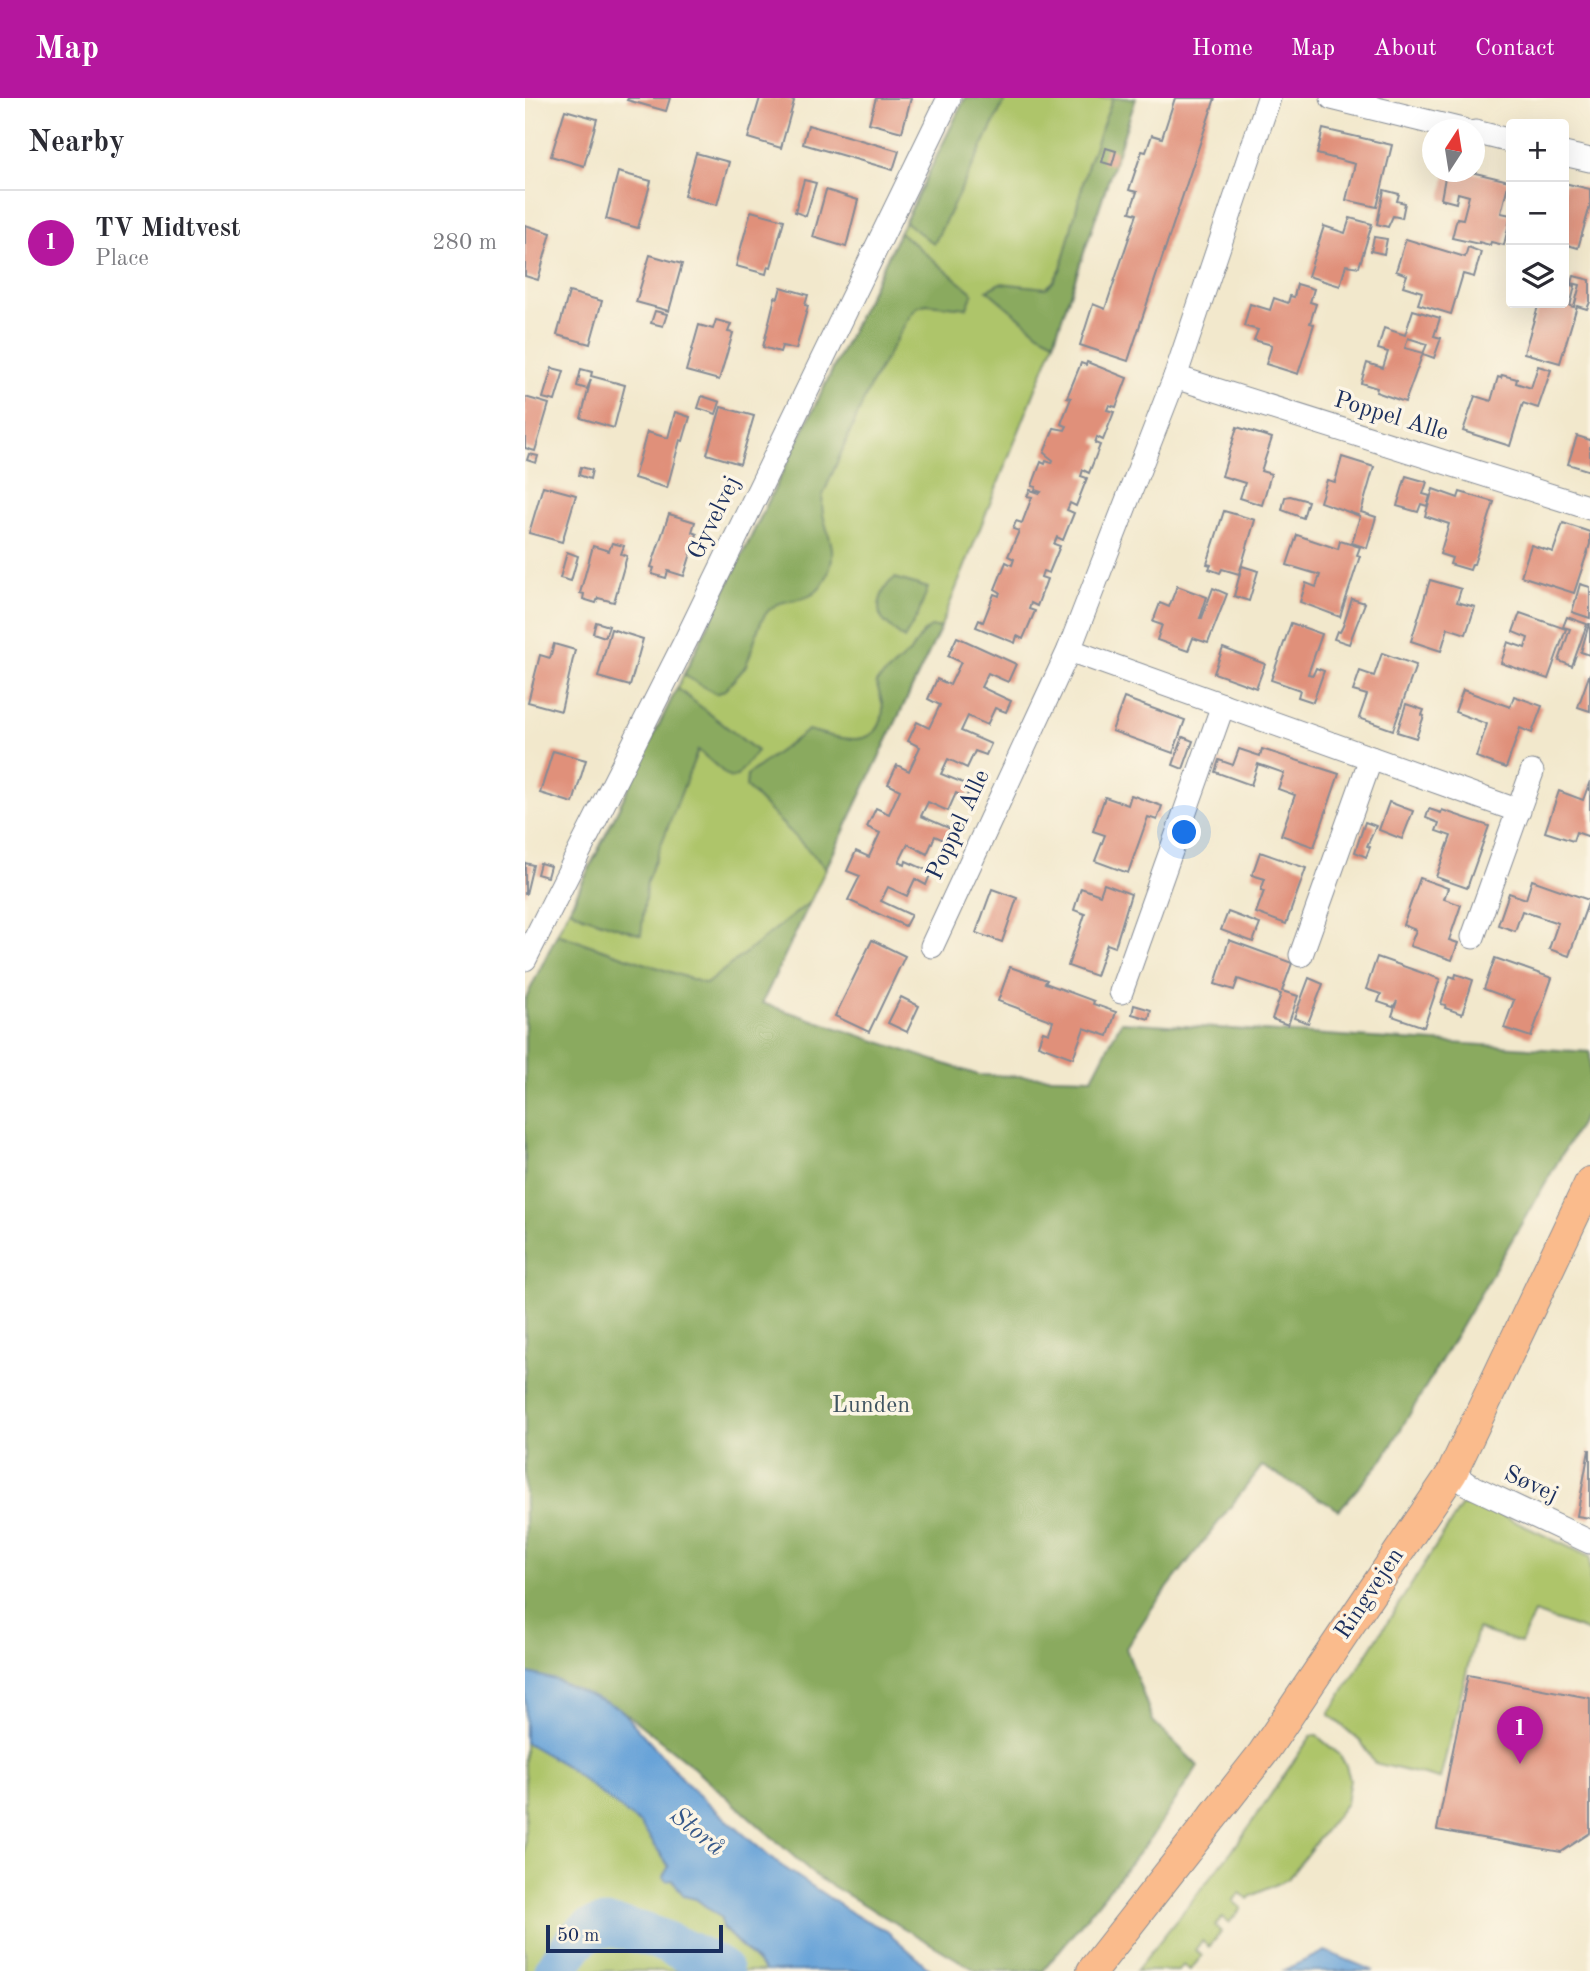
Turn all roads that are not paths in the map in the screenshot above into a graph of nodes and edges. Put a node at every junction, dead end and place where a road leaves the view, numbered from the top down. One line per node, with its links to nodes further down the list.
1 (949, 98): 19 (street, Gyvelvej)
2 (1269, 98): 9 (street, Poppel Alle)
3 (1332, 98): 4 (street)
4 (1422, 120)
5 (1485, 134): 6 (street)
6 (1506, 140)
7 (1569, 155): 8 (street)
8 (1590, 160)
9 (1175, 377): 10 (street, Poppel Alle); 11 (street, Poppel Alle)
10 (1590, 508)
11 (1069, 650): 12 (street); 17 (street, Poppel Alle)
12 (1223, 705): 13 (street); 20 (street)
13 (1371, 758): 15 (street); 18 (street)
14 (1532, 772): 15 (street)
15 (1518, 811): 16 (street)
16 (1473, 937)
17 (932, 946)
18 (1301, 955)
19 (525, 959)
20 (1121, 992)
21 (1590, 1182): 22 (main road, Ringvejen)
22 (1451, 1473): 23 (street, Søvej); 24 (main road, Ringvejen)
23 (1590, 1542)
24 (1092, 1971)

